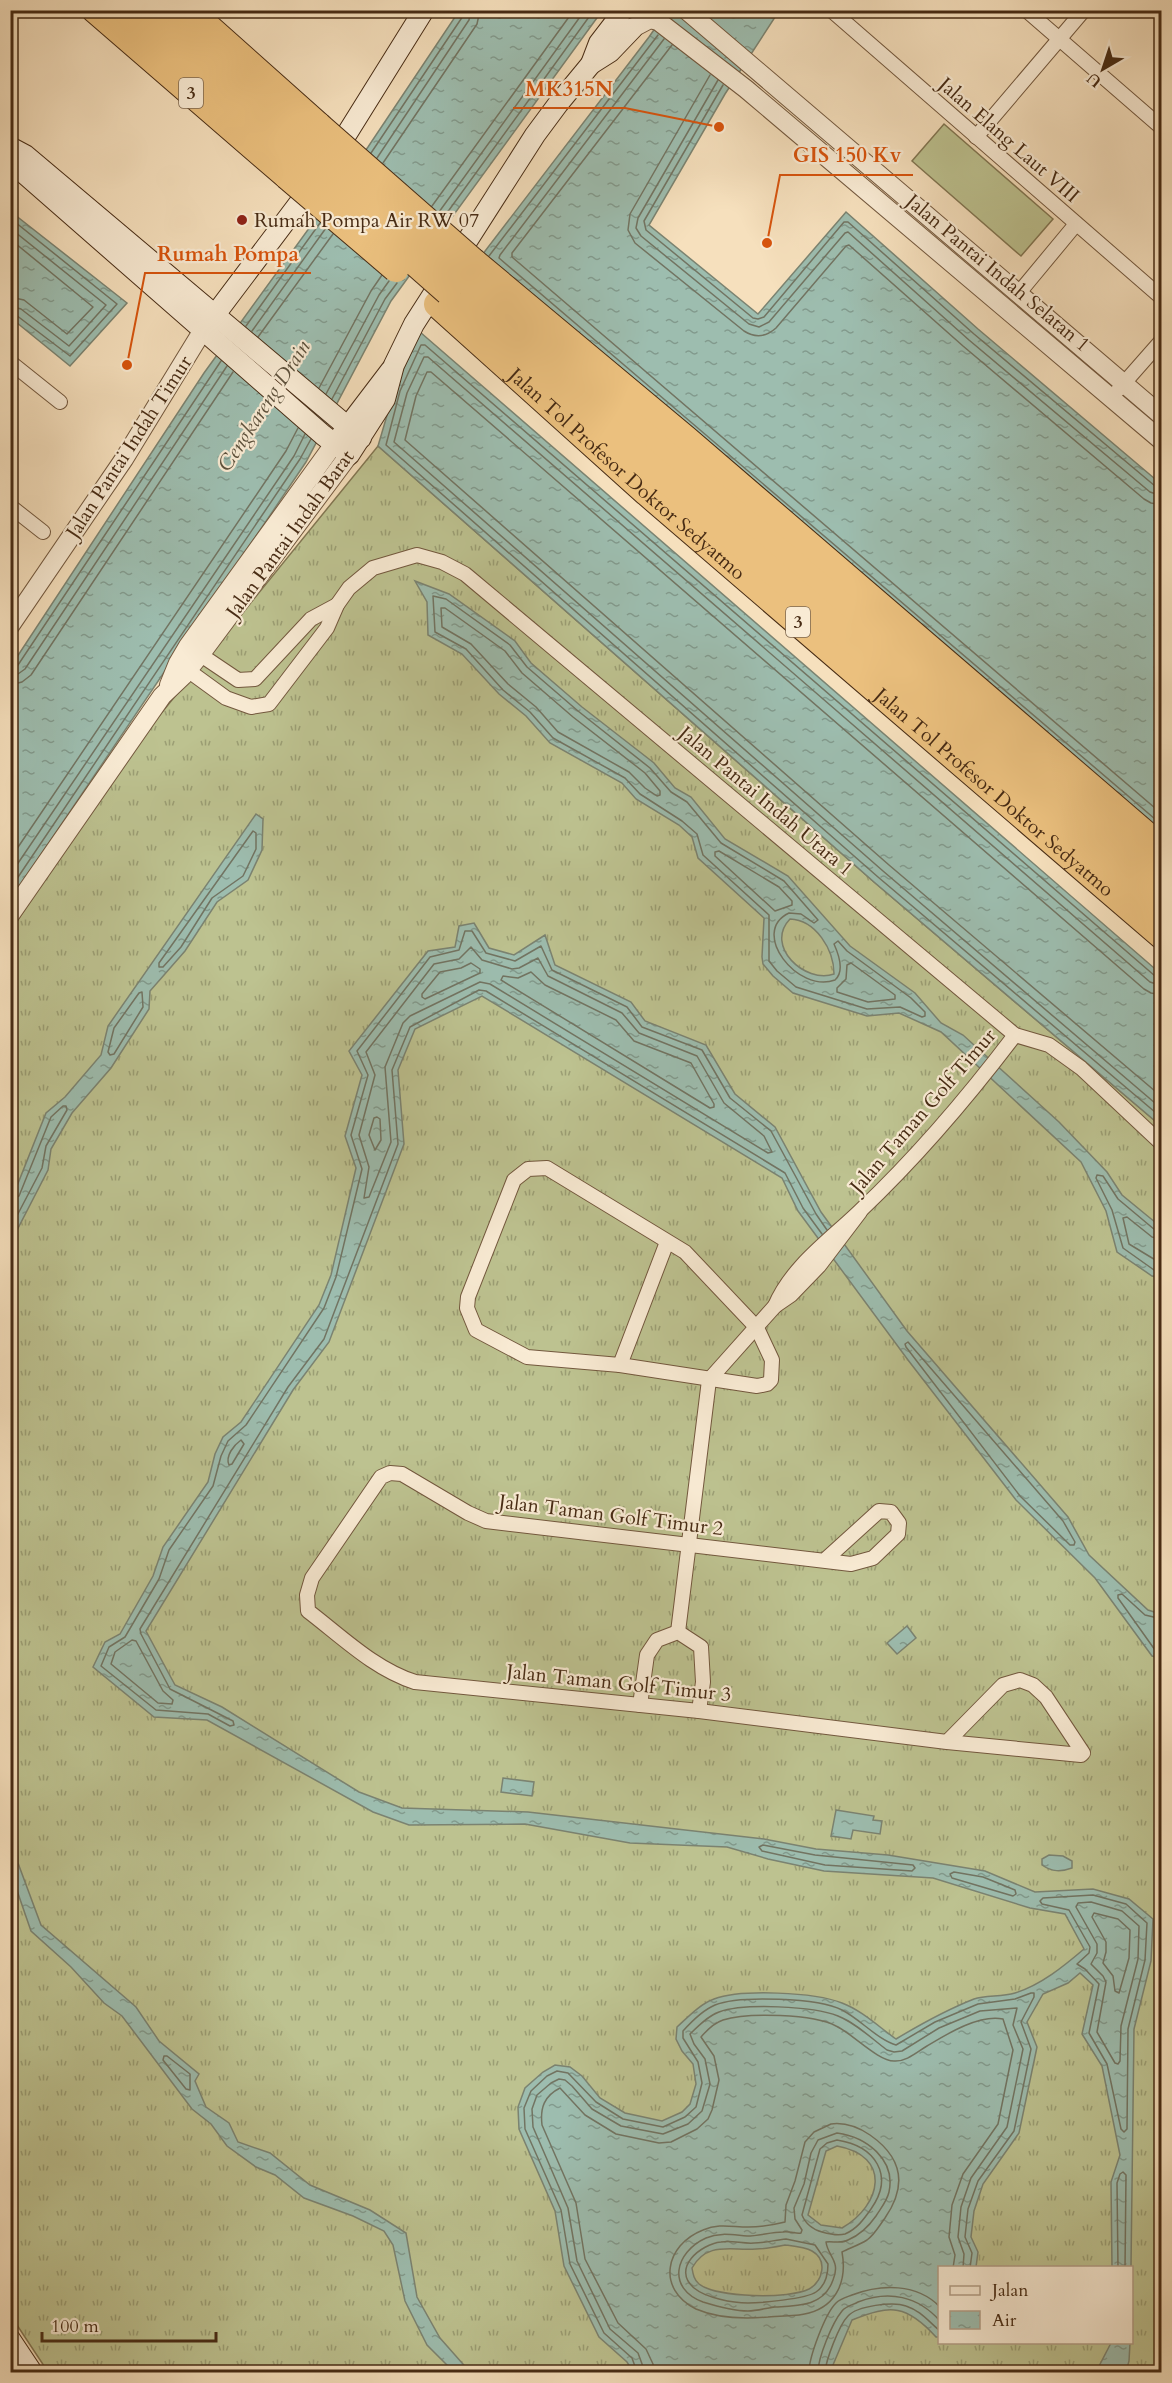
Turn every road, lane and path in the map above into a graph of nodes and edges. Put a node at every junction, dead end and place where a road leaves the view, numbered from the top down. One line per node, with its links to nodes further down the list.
1 (95, 10): 15 (highway, Jalan Tol Profesor Doktor Sedyatmo / 3)
2 (125, 10): 15 (highway, Jalan Tol Profesor Doktor Sedyatmo / 3)
3 (154, 10): 15 (highway, Jalan Tol Profesor Doktor Sedyatmo / 3)
4 (189, 10): 15 (highway, Jalan Tol Profesor Doktor Sedyatmo / 3)
5 (424, 10): 18 (main road, Jalan Pantai Indah Timur)
6 (686, 10): 20 (street, Jalan Pantai Indah Selatan 1)
7 (831, 10): 13 (street, Jalan Elang Laut VIII)
8 (1026, 10): 11 (street)
9 (1084, 10): 11 (street)
10 (624, 19): 26 (street, Jalan Pantai Indah Selatan 1); 29 (main road, Jalan Pantai Indah Barat)
11 (1059, 40): 12 (street); 13 (street)
12 (1161, 128)
13 (976, 137): 17 (street, Jalan Elang Laut VIII)
14 (10, 147): 21 (main road)
15 (303, 151): 19 (highway, Jalan Tol Profesor Doktor Sedyatmo / 3, bridge); 19 (highway, Jalan Tol Profesor Doktor Sedyatmo / 3, bridge)
16 (10, 165): 23 (main road)
17 (1076, 224): 20 (street); 22 (street, Jalan Elang Laut VIII)
18 (249, 269): 21 (main road, Jalan Pantai Indah Timur); 23 (main road, Jalan Pantai Indah Timur)
19 (455, 284): 38 (highway, Jalan Tol Profesor Doktor Sedyatmo / 3); 39 (highway, Jalan Tol Profesor Doktor Sedyatmo / 3); 40 (highway, Jalan Tol Profesor Doktor Sedyatmo / 3); 42 (highway, Jalan Tol Profesor Doktor Sedyatmo / 3)
20 (1018, 294): 26 (street, Jalan Pantai Indah Selatan 1)
21 (196, 298): 23 (main road)
22 (1161, 298)
23 (216, 324): 29 (main road); 31 (main road); 35 (street, Jalan Pantai Indah Timur)
24 (1161, 340): 26 (street)
25 (10, 362): 27 (street)
26 (1117, 391): 28 (street, Jalan Pantai Indah Selatan 1); 30 (street, Jalan Pantai Indah Selatan 1)
27 (60, 402)
28 (1161, 416)
29 (348, 427): 31 (main road, Jalan Pantai Indah Barat)
30 (1161, 441)
31 (335, 445): 36 (street, Jalan Pantai Indah Barat)
32 (10, 506): 33 (street)
33 (43, 532)
34 (337, 605): 36 (street, Jalan Pantai Indah Utara 1); 37 (street, Jalan Pantai Indah Utara 1); 43 (street, Jalan Pantai Indah Utara 1)
35 (10, 626)
36 (194, 651): 37 (street, Jalan Pantai Indah Barat)
37 (183, 667): 41 (street, Jalan Pantai Indah Barat)
38 (1161, 848)
39 (1161, 881)
40 (1161, 907)
41 (10, 915)
42 (1161, 936)
43 (1015, 1035): 44 (street, Jalan Pantai Indah Utara 1); 46 (street, Jalan Taman Golf Timur)
44 (1161, 1143)
45 (668, 1242): 46 (street); 47 (street); 47 (street)
46 (757, 1328): 48 (street, Jalan Taman Golf Timur); 48 (street)
47 (620, 1365): 48 (street)
48 (709, 1380): 49 (street)
49 (688, 1544): 50 (street, Jalan Taman Golf Timur 2); 51 (street, Jalan Taman Golf Timur 2); 52 (street)
50 (825, 1560): 50 (street, Jalan Taman Golf Timur 2)
51 (308, 1611): 53 (street, Jalan Taman Golf Timur 3)
52 (678, 1632): 53 (street); 54 (street)
53 (640, 1705): 54 (street, Jalan Taman Golf Timur 3)
54 (699, 1711): 55 (street, Jalan Taman Golf Timur 3)
55 (946, 1742): 55 (street, Jalan Taman Golf Timur 3)
56 (10, 2339): 57 (main road)
57 (32, 2373)

